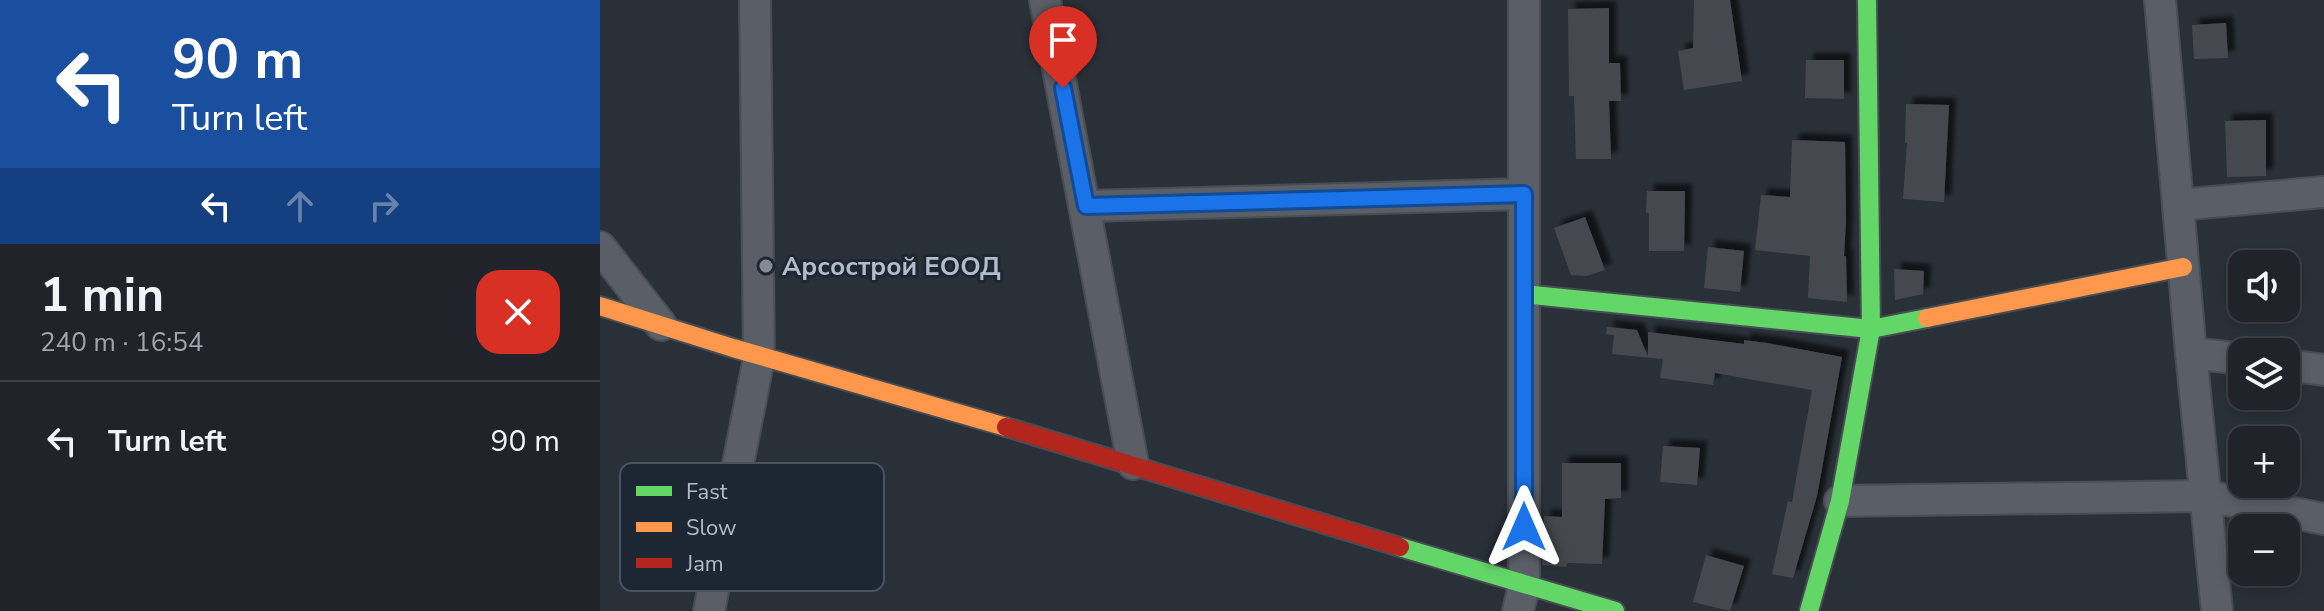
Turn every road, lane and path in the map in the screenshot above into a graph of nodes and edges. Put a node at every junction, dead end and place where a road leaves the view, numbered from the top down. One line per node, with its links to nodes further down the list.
1 (755, 0): 18 (street)
2 (1045, 0): 9 (street)
3 (1524, 0): 7 (street)
4 (1867, 0): 15 (street)
5 (2160, 0): 8 (street)
6 (2324, 192): 8 (street)
7 (1524, 194): 9 (street); 12 (street)
8 (2178, 205): 11 (street)
9 (1086, 206): 22 (street)
10 (600, 247): 14 (street)
11 (2183, 267): 15 (street); 16 (street)
12 (1523, 294): 15 (street); 27 (street)
13 (601, 308): 14 (street)
14 (661, 325): 18 (street)
15 (1871, 329): 24 (street)
16 (2191, 353): 17 (street); 23 (street)
17 (2228, 357)
18 (759, 358): 21 (street); 22 (street)
19 (2300, 367): 20 (street)
20 (2324, 370)
21 (738, 463)
22 (1133, 464): 27 (street)
23 (2207, 496): 24 (street); 25 (street); 31 (street)
24 (1840, 501): 30 (street)
25 (2324, 519)
26 (713, 591): 28 (street)
27 (1521, 598): 29 (street)
28 (709, 611)
29 (1615, 611)
30 (1809, 611)
31 (2217, 611)

